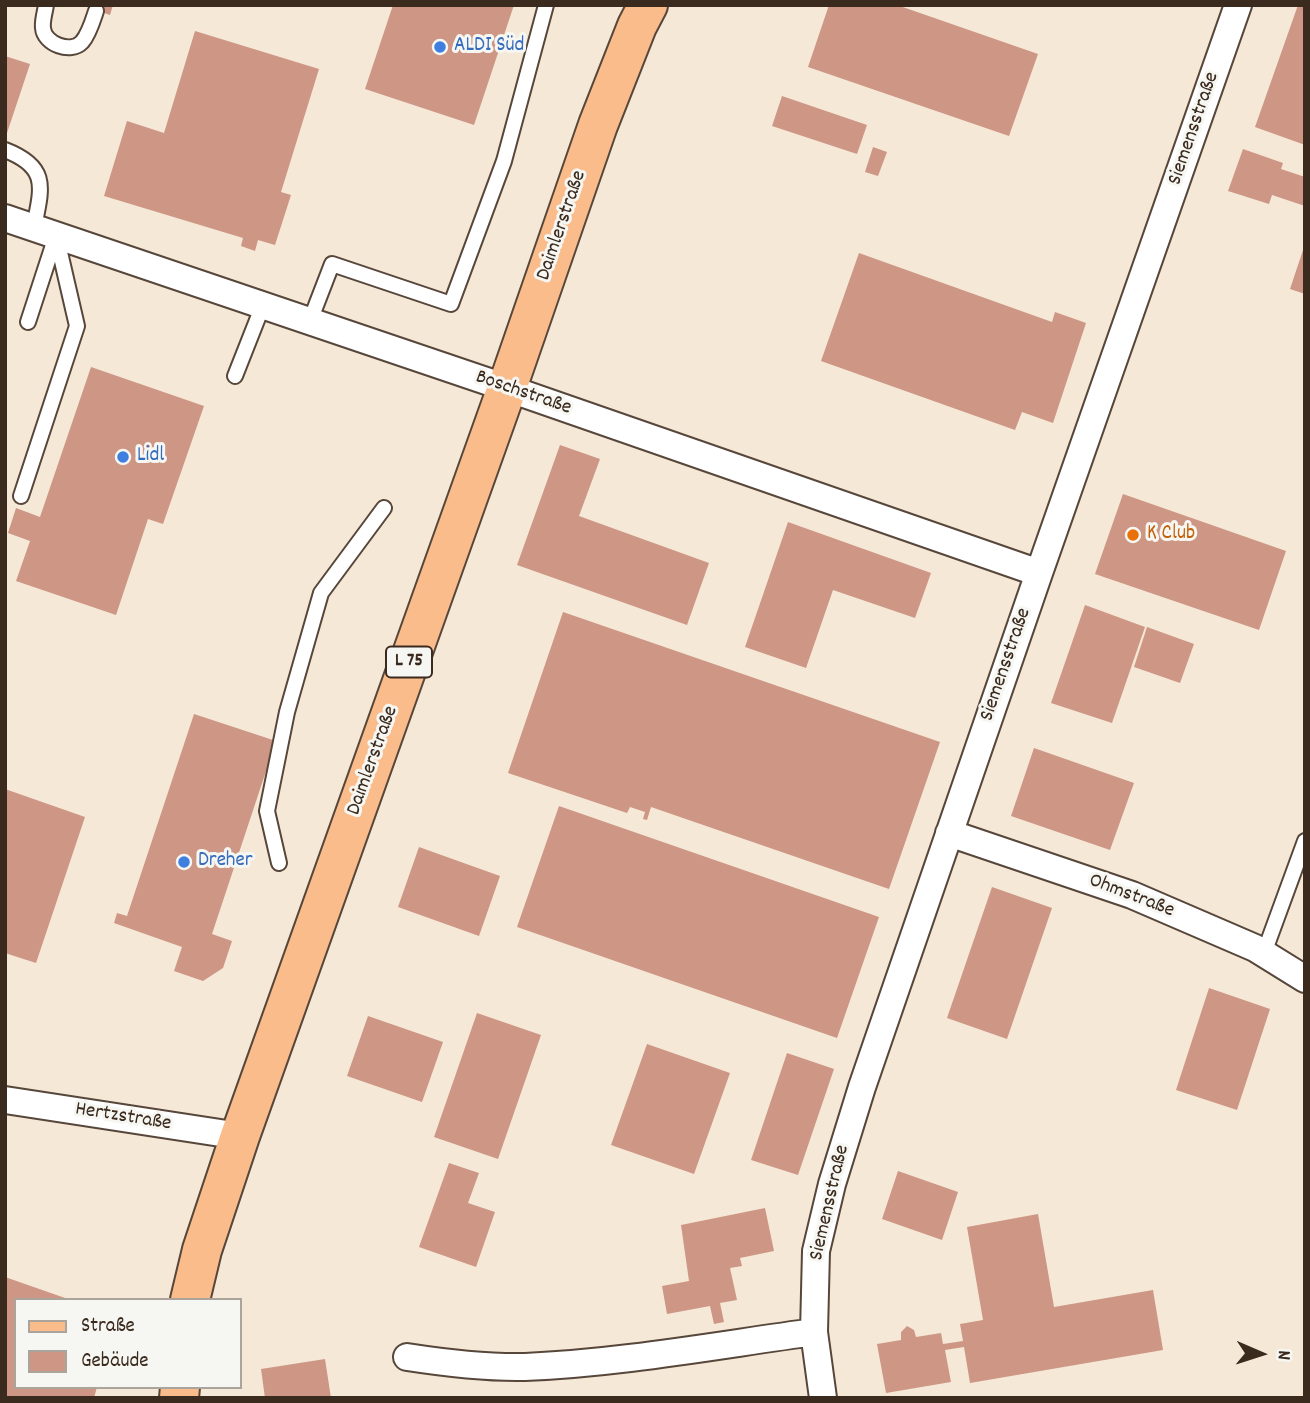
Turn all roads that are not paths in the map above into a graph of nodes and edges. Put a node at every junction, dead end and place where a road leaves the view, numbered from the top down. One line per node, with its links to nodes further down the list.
1 (46, 5): 4 (lane)
2 (546, 5): 10 (lane)
3 (1238, 5): 16 (street, Siemensstraße)
4 (96, 11)
5 (641, 12): 13 (main road, Daimlerstraße / L 75)
6 (5, 150): 8 (lane)
7 (5, 218): 8 (street, Boschstraße)
8 (45, 231): 9 (street, Boschstraße); 11 (lane); 14 (lane)
9 (263, 305): 10 (street, Boschstraße); 12 (lane)
10 (310, 321): 13 (street, Boschstraße)
11 (27, 322)
12 (235, 376)
13 (507, 388): 16 (street, Boschstraße); 23 (main road, Daimlerstraße / L 75)
14 (21, 496)
15 (384, 508): 19 (lane)
16 (1039, 573): 17 (street, Siemensstraße)
17 (949, 833): 20 (street, Ohmstraße); 25 (street, Siemensstraße)
18 (1305, 841): 20 (lane)
19 (279, 863)
20 (1264, 953): 21 (street, Ohmstraße)
21 (1305, 979)
22 (5, 1100): 23 (street, Hertzstraße)
23 (240, 1136): 24 (main road, Daimlerstraße / L 75)
24 (190, 1298)
25 (814, 1332): 26 (street); 27 (street, Siemensstraße)
26 (407, 1357)
27 (823, 1398)

